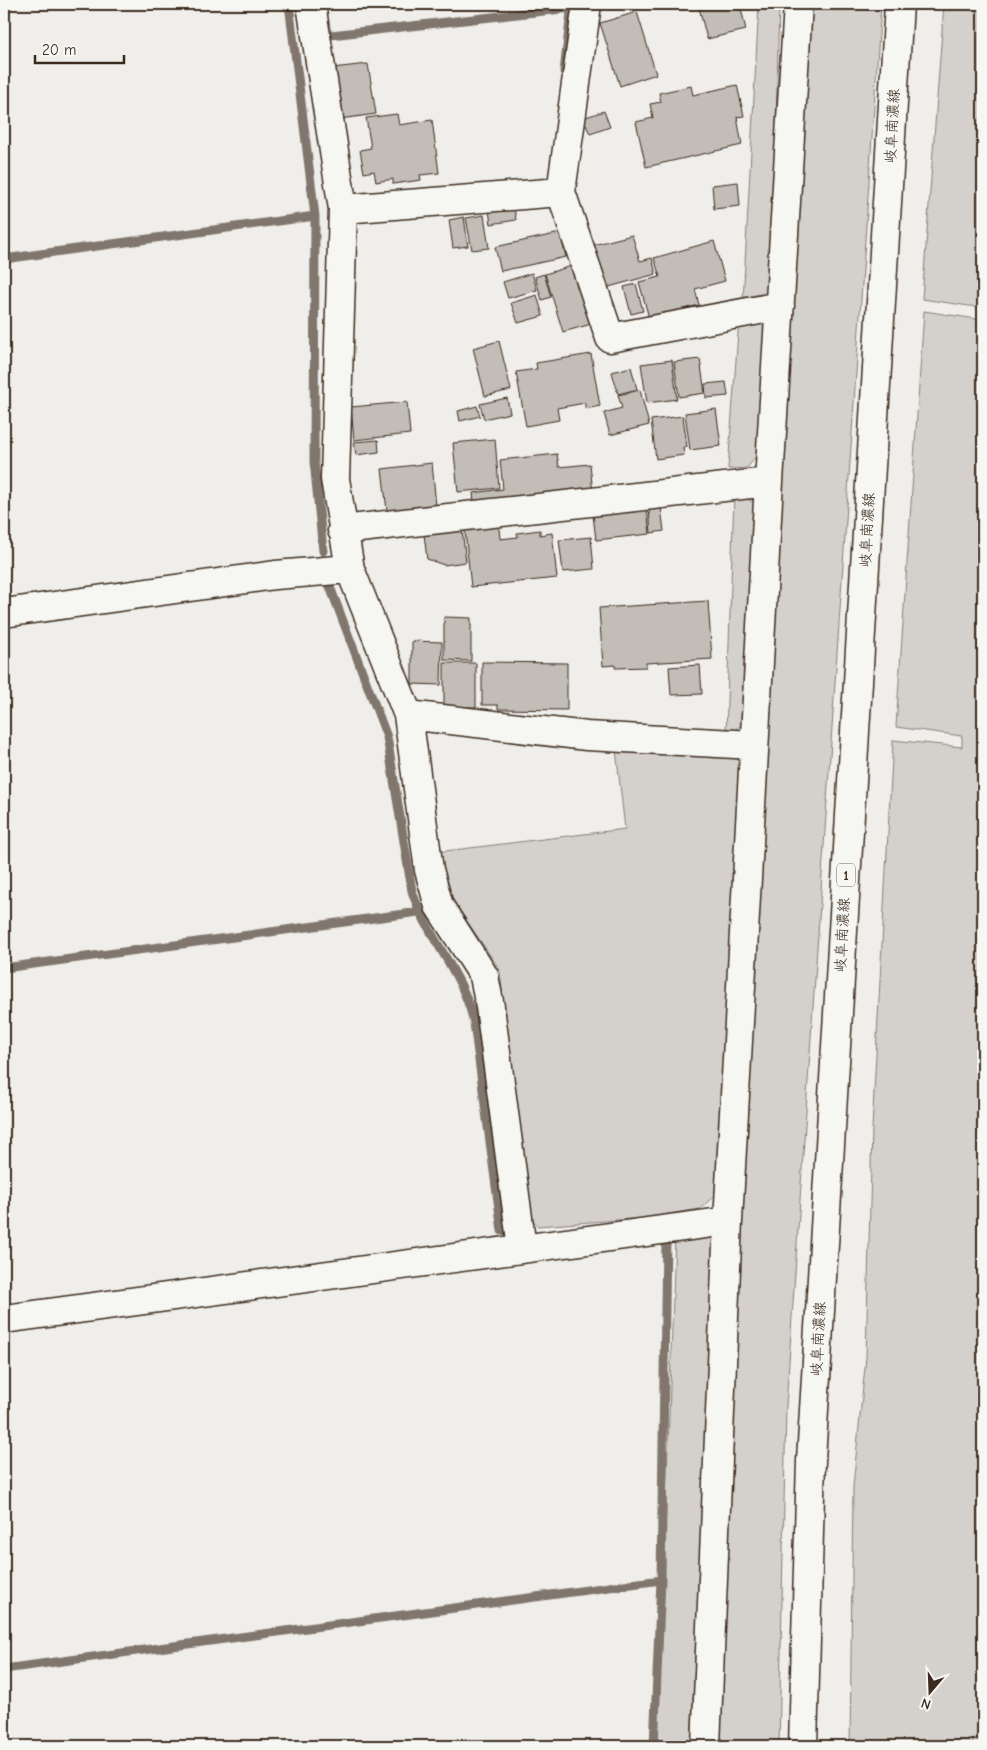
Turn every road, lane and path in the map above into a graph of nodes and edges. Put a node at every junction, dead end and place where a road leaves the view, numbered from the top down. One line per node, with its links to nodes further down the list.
1 (311, 4): 6 (street)
2 (587, 4): 5 (street)
3 (798, 4): 7 (street)
4 (899, 4): 18 (street, 岐阜南濃線 / 1)
5 (561, 192): 6 (street); 7 (street)
6 (343, 209): 9 (street)
7 (780, 306): 8 (street)
8 (769, 482): 9 (street); 13 (street)
9 (342, 530): 10 (street)
10 (350, 570): 11 (street); 12 (street)
11 (4, 613)
12 (408, 715): 13 (street); 15 (street)
13 (754, 745): 14 (street)
14 (728, 1221): 15 (street); 17 (street)
15 (522, 1248): 16 (street)
16 (4, 1319)
17 (706, 1746)
18 (803, 1746)

